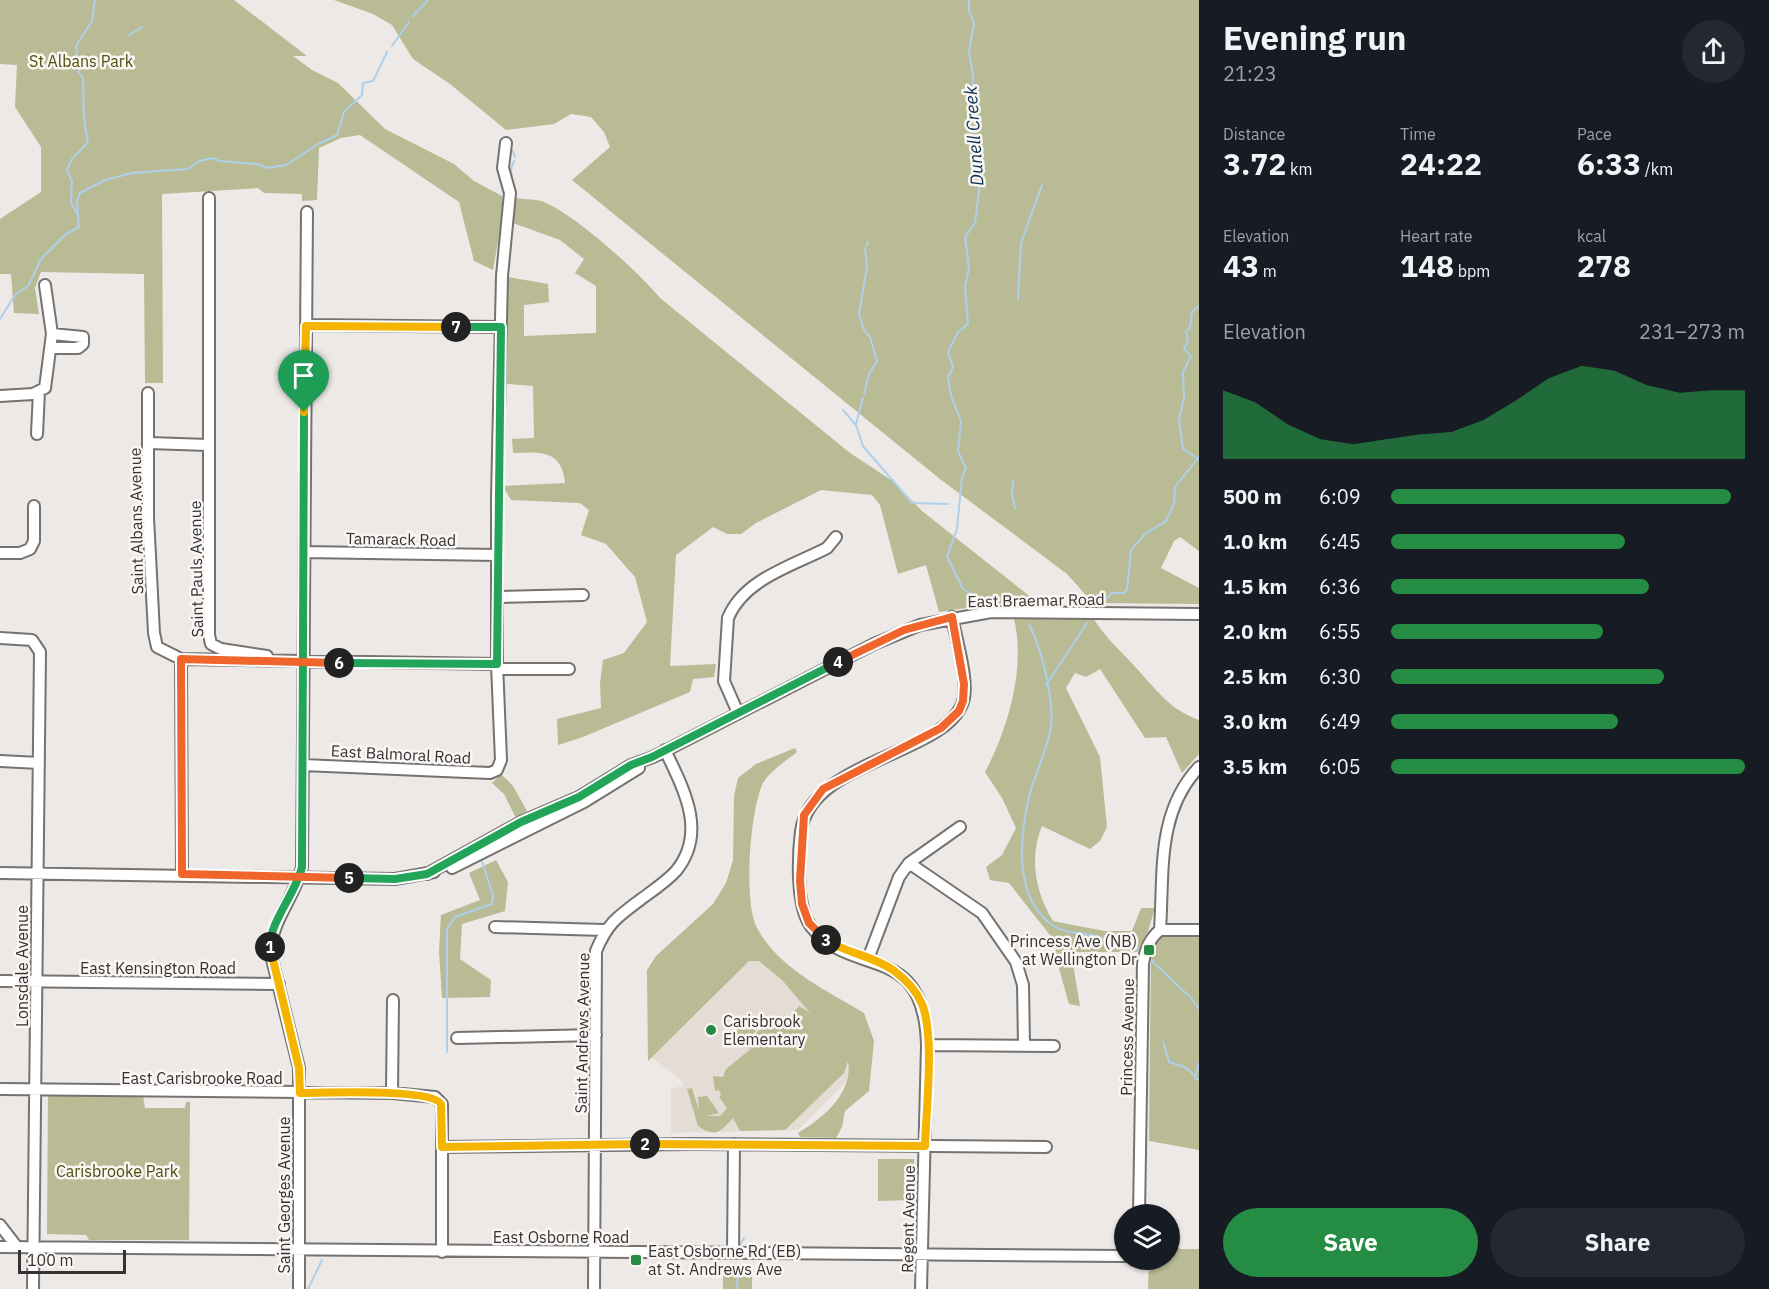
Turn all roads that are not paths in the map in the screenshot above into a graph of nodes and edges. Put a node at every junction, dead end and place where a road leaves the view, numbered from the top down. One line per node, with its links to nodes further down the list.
1 (506, 143): 6 (street)
2 (209, 198): 14 (street, Saint Pauls Avenue)
3 (307, 212): 5 (street, Saint Georges Avenue)
4 (45, 285): 7 (street)
5 (306, 326): 6 (street); 17 (street, Saint Georges Avenue)
6 (501, 327): 19 (street)
7 (52, 334): 8 (street); 8 (street)
8 (52, 348): 9 (street)
9 (39, 391): 11 (street); 12 (street)
10 (148, 393): 13 (street, Saint Albans Avenue)
11 (0, 396)
12 (37, 434)
13 (148, 443): 14 (street); 27 (street, Saint Albans Avenue)
14 (208, 445): 28 (street, Saint Pauls Avenue)
15 (34, 506): 18 (street)
16 (836, 537): 21 (street)
17 (304, 552): 19 (street, Tamarack Road); 28 (street, Saint Georges Avenue)
18 (0, 553)
19 (497, 555): 23 (street)
20 (740, 578): 21 (street)
21 (748, 588): 31 (street)
22 (583, 596): 23 (street)
23 (497, 597): 29 (street)
24 (1199, 614): 25 (street, East Braemar Road)
25 (952, 617): 31 (street, East Braemar Road); 47 (street, Regent Avenue)
26 (0, 638): 34 (street, Lonsdale Avenue)
27 (181, 659): 28 (street); 41 (street, Saint Pauls Avenue)
28 (298, 662): 29 (street); 35 (street, Saint Georges Avenue)
29 (497, 667): 30 (street); 35 (street, East Balmoral Road)
30 (569, 669)
31 (738, 713): 32 (street, East Braemar Road)
32 (664, 750): 42 (street, East Braemar Road); 44 (street)
33 (0, 761): 34 (street)
34 (39, 763): 40 (street, Lonsdale Avenue)
35 (303, 765): 42 (street, Saint Georges Avenue)
36 (1199, 767): 45 (street)
37 (960, 827): 38 (street)
38 (909, 863): 47 (street); 55 (street)
39 (0, 873): 40 (street, East Braemar Road)
40 (38, 873): 41 (street, East Braemar Road); 49 (street, Lonsdale Avenue)
41 (182, 874): 42 (street, East Braemar Road)
42 (300, 876): 50 (street, Saint Georges Avenue)
43 (495, 927): 44 (street)
44 (604, 930): 52 (street, Saint Andrews Avenue)
45 (1160, 930): 46 (street); 66 (street, Princess Avenue)
46 (1199, 930)
47 (868, 959): 54 (street, Regent Avenue)
48 (0, 981): 49 (street, East Kensington Road)
49 (37, 982): 50 (street, East Kensington Road); 58 (street, Lonsdale Avenue)
50 (279, 984): 59 (street, Saint Georges Avenue)
51 (393, 1000): 60 (street)
52 (596, 1035): 53 (street); 61 (street, Saint Andrews Avenue)
53 (457, 1038)
54 (927, 1045): 55 (street); 63 (street, Regent Avenue)
55 (1024, 1046): 56 (street)
56 (1054, 1046)
57 (0, 1089): 58 (street, East Carisbrooke Road)
58 (36, 1090): 59 (street, East Carisbrooke Road); 70 (street, Lonsdale Avenue)
59 (300, 1093): 60 (street, East Carisbrooke Road); 71 (street, Saint Georges Avenue)
60 (392, 1093): 64 (street, East Carisbrooke Road)
61 (596, 1144): 62 (street); 64 (street); 73 (street, Saint Andrews Avenue)
62 (734, 1144): 63 (street); 74 (street)
63 (925, 1146): 65 (street); 75 (street, Regent Avenue)
64 (442, 1147): 72 (street)
65 (1046, 1147)
66 (1139, 1204)
67 (0, 1225): 69 (street)
68 (0, 1247): 69 (street, East Osborne Road)
69 (17, 1247): 70 (street, East Osborne Road)
70 (33, 1247): 71 (street, East Osborne Road); 77 (street, Lonsdale Avenue)
71 (299, 1251): 72 (street, East Osborne Road); 78 (street, Saint Georges Avenue)
72 (442, 1252): 73 (street, East Osborne Road)
73 (595, 1252): 74 (street, East Osborne Road); 79 (street, Saint Andrews Avenue)
74 (733, 1253): 75 (street, East Osborne Road)
75 (922, 1253): 76 (street, East Osborne Road); 80 (street, Regent Avenue)
76 (1114, 1256)
77 (33, 1289)
78 (299, 1289)
79 (594, 1289)
80 (921, 1289)

